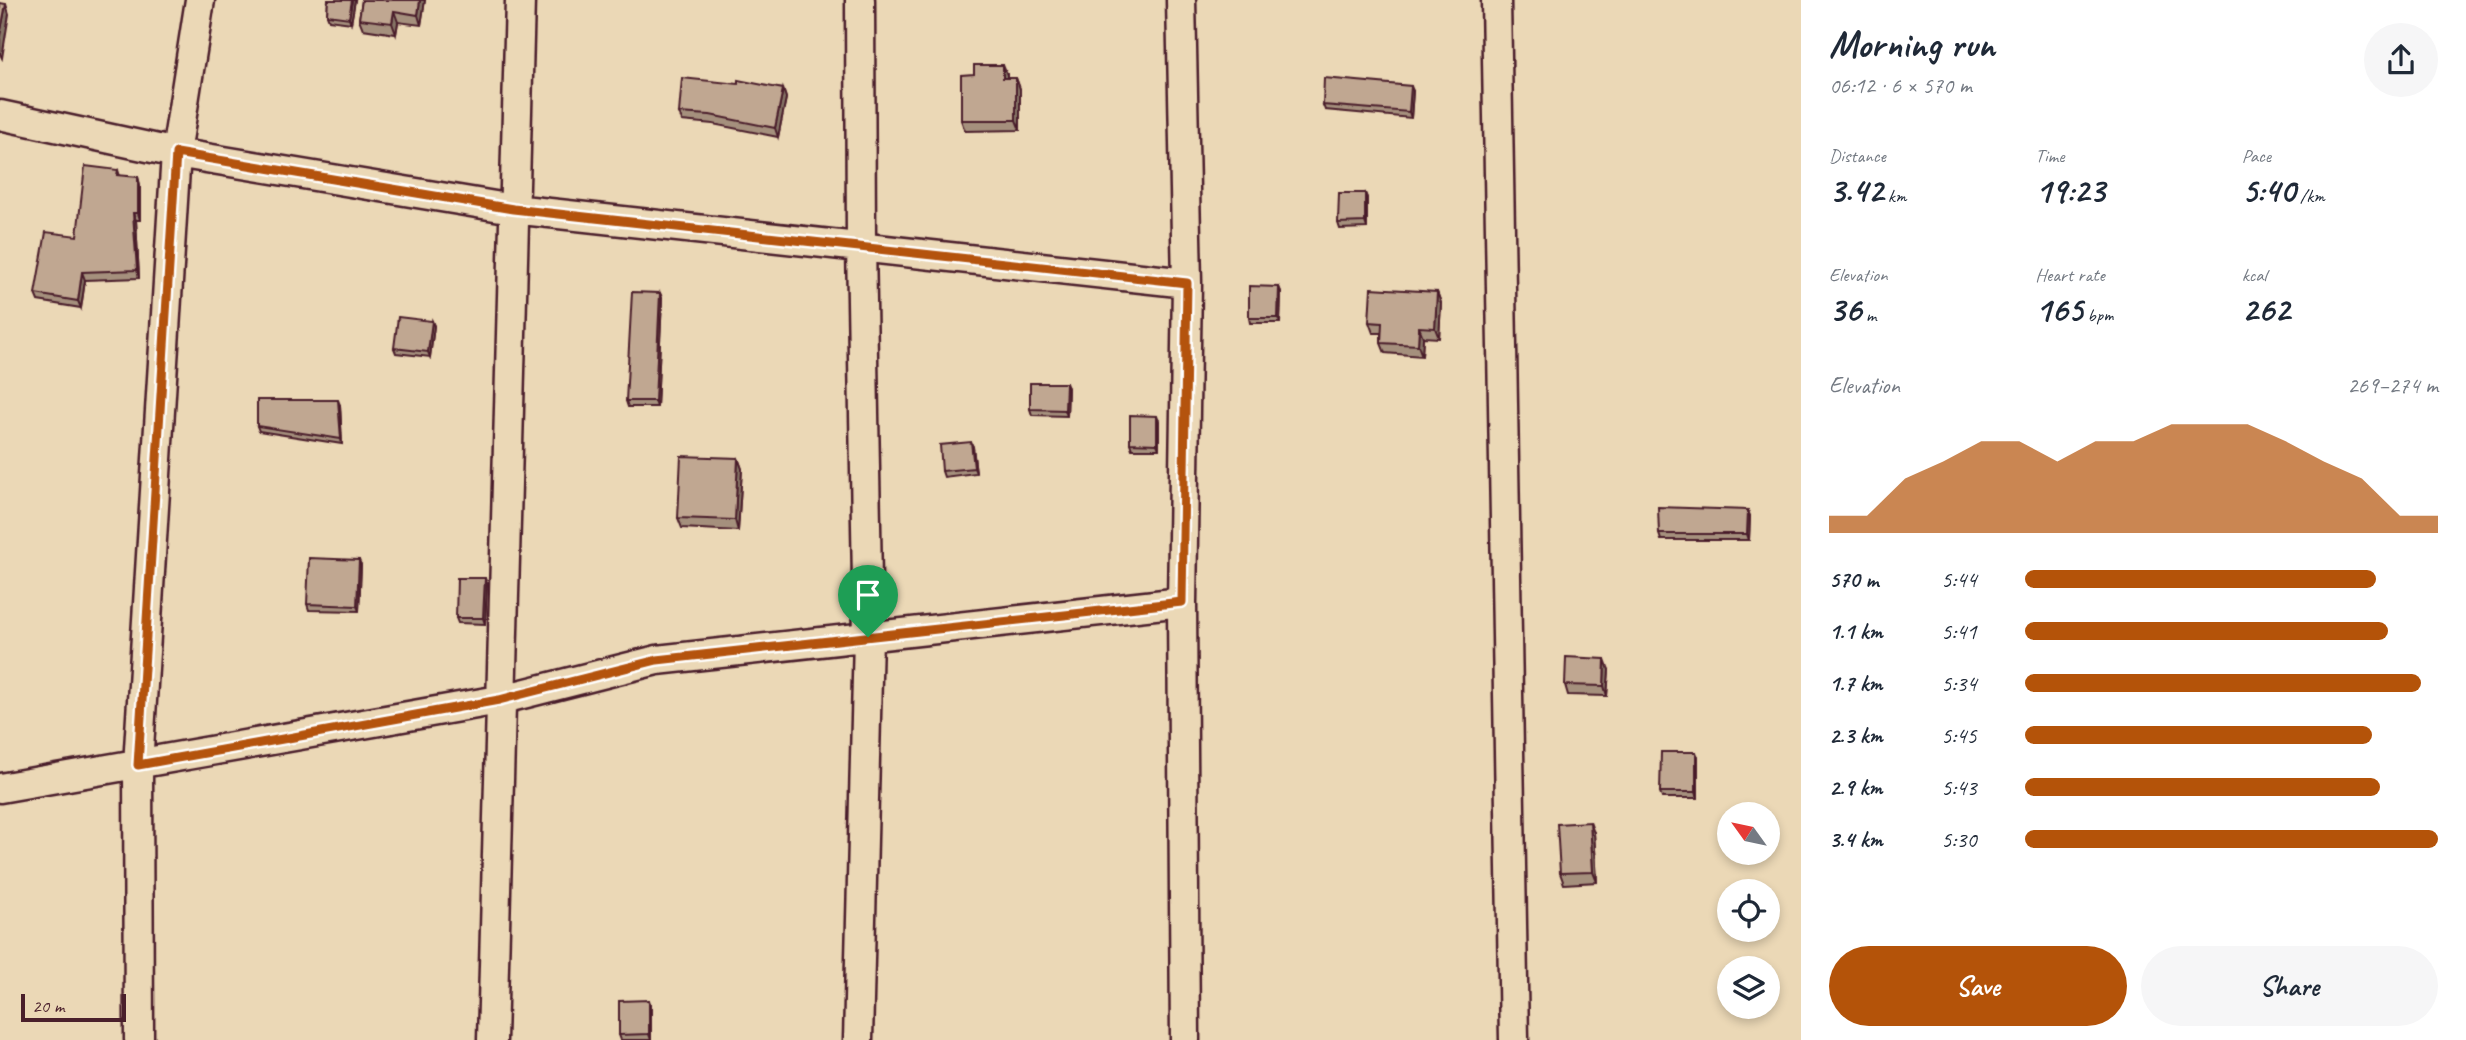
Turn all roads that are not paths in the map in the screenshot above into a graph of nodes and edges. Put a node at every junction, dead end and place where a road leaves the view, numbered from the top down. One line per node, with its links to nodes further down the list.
1 (200, 0): 7 (street)
2 (520, 0): 8 (street)
3 (860, 0): 9 (street)
4 (1181, 0): 10 (street)
5 (1496, 0): 20 (street)
6 (0, 115): 7 (street)
7 (176, 153): 8 (street); 14 (street)
8 (513, 209): 9 (street); 13 (street)
9 (861, 246): 10 (street); 12 (street)
10 (1187, 283): 11 (street)
11 (1182, 602): 12 (street); 19 (street)
12 (868, 637): 13 (street); 18 (street)
13 (499, 700): 14 (street); 17 (street)
14 (138, 765): 15 (street); 16 (street)
15 (0, 788)
16 (139, 1040)
17 (492, 1040)
18 (858, 1040)
19 (1185, 1040)
20 (1514, 1040)

